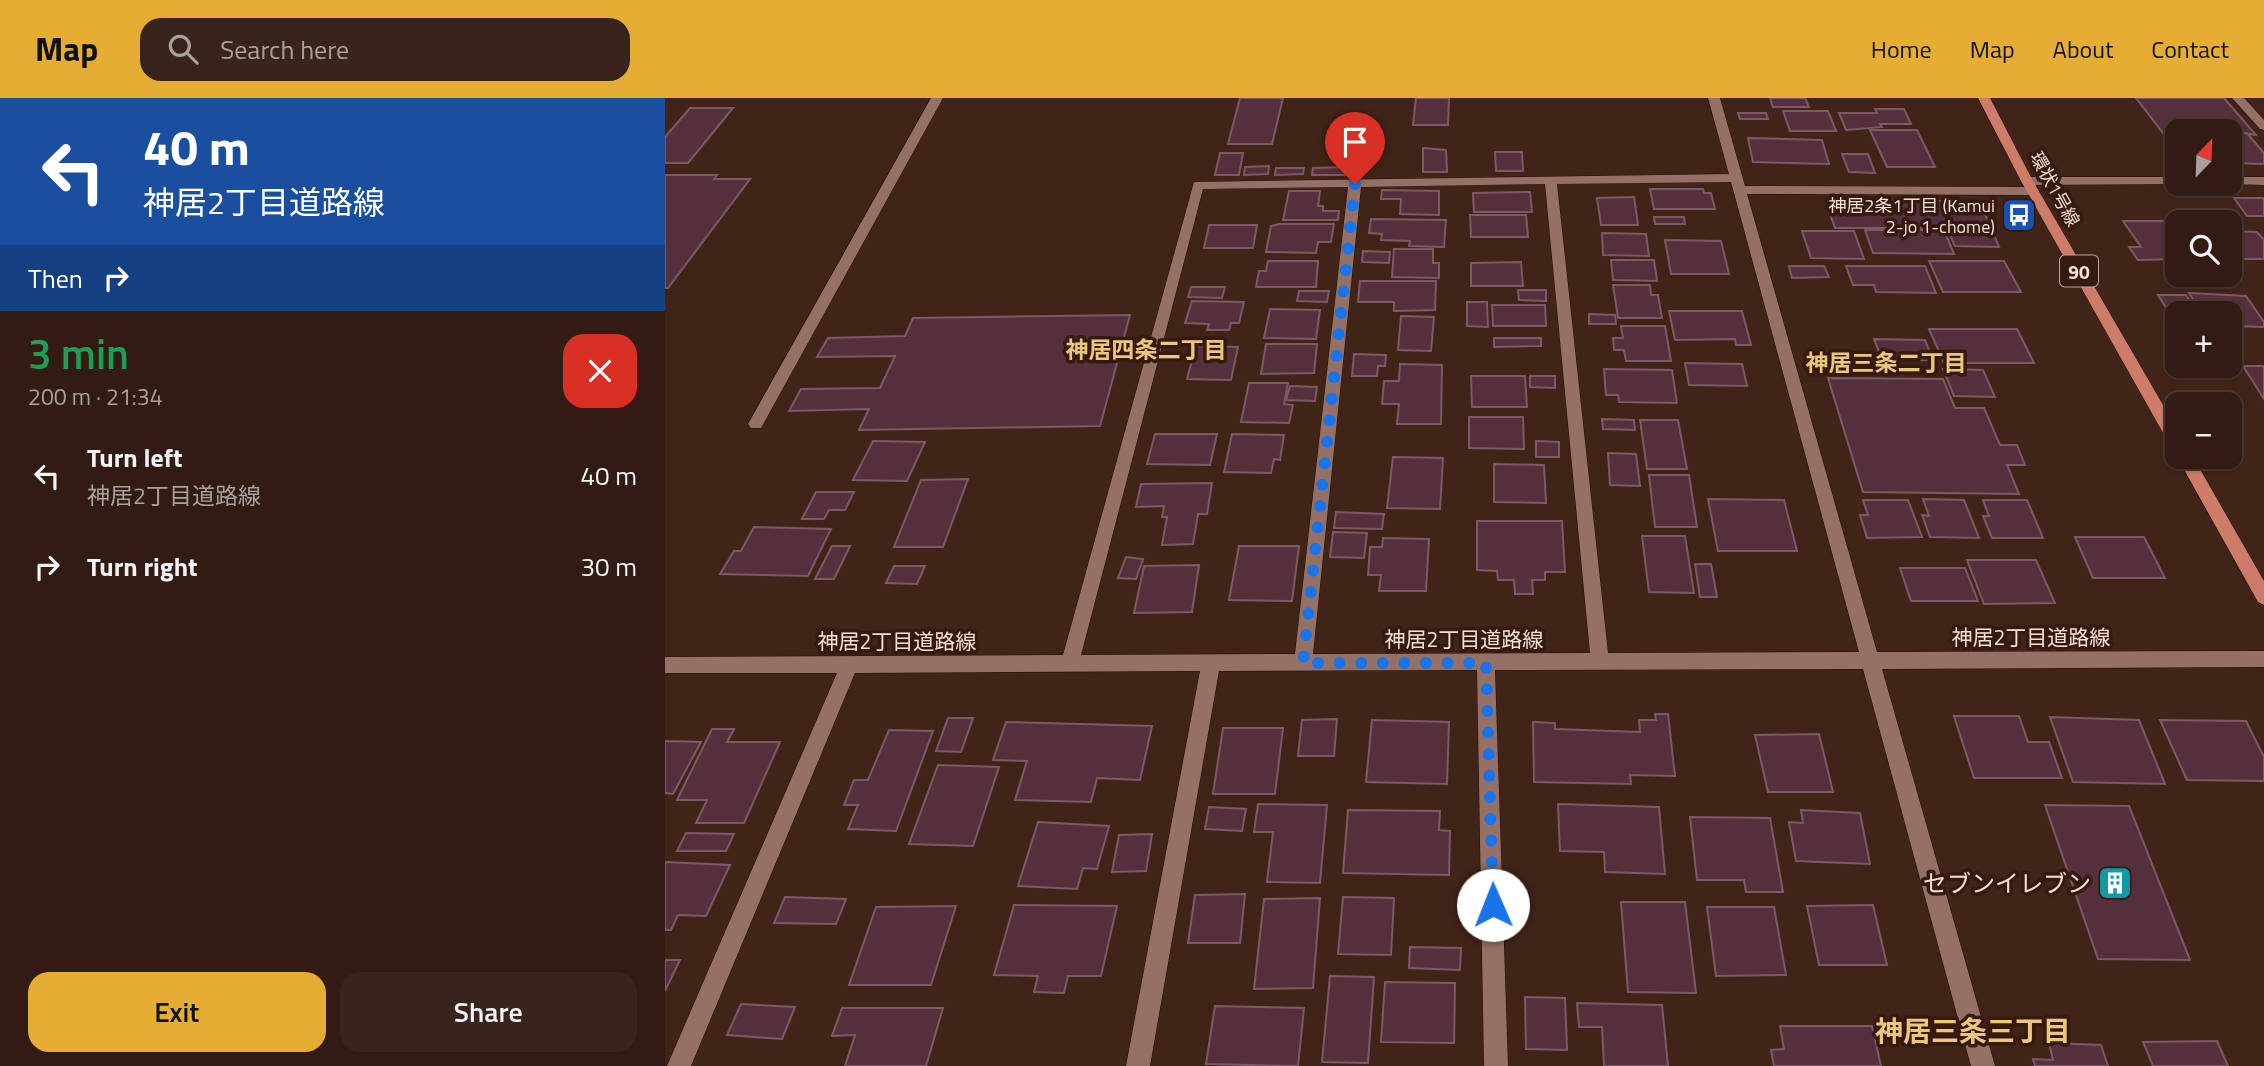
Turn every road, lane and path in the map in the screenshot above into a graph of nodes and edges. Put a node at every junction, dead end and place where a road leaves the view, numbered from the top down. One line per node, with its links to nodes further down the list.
1 (937, 98): 14 (street)
2 (1714, 98): 11 (street)
3 (1984, 98): 12 (main road, 環状1号線 / 90)
4 (2238, 98): 5 (street)
5 (2264, 127)
6 (2165, 181): 12 (street)
7 (2242, 181): 8 (street)
8 (2264, 181)
9 (1551, 183): 10 (street); 11 (street); 18 (street)
10 (1355, 184): 22 (street); 23 (street)
11 (1738, 184): 12 (street); 20 (street)
12 (2030, 186): 13 (main road, 環状1号線 / 90)
13 (2165, 422)
14 (756, 424)
15 (2192, 469): 16 (main road)
16 (2264, 597)
17 (2264, 659): 20 (street, 神居2丁目道路線)
18 (1600, 661): 20 (street, 神居2丁目道路線); 24 (street, 神居2丁目道路線)
19 (1211, 662): 22 (street, 神居2丁目道路線); 23 (street, 神居2丁目道路線); 27 (street)
20 (1869, 662): 29 (street)
21 (850, 663): 22 (street, 神居2丁目道路線); 25 (street, 神居2丁目道路線); 26 (street)
22 (1070, 663)
23 (1303, 663): 24 (street, 神居2丁目道路線)
24 (1486, 663): 28 (street)
25 (665, 665)
26 (679, 1066)
27 (1138, 1066)
28 (1496, 1066)
29 (1983, 1066)

